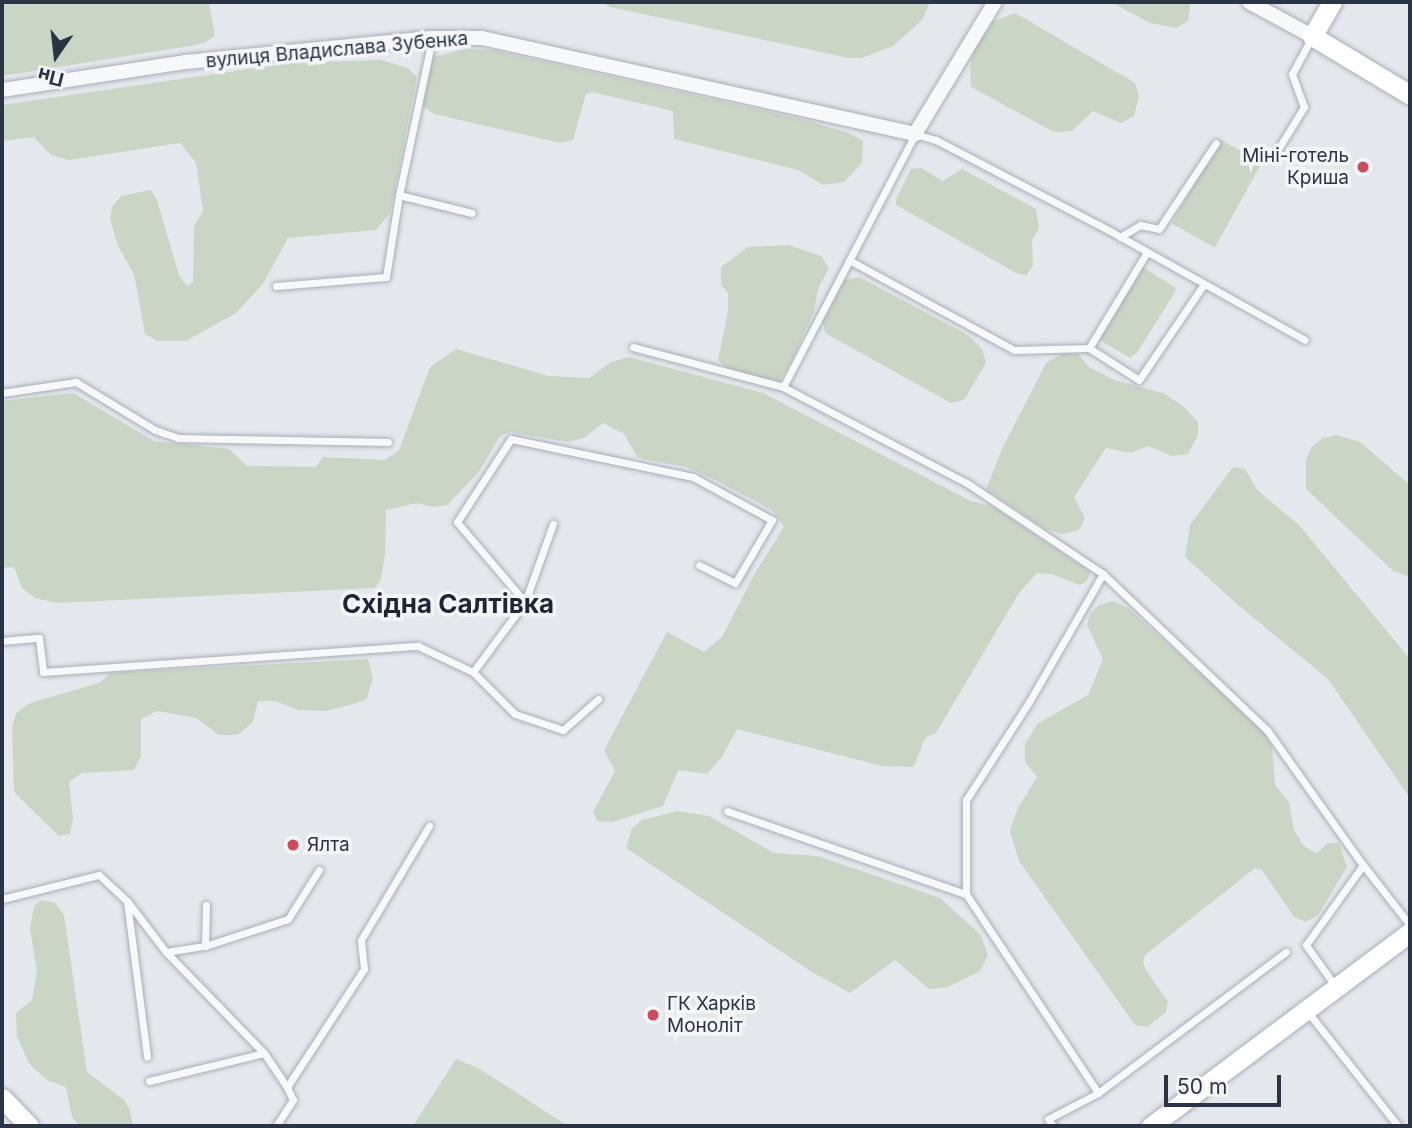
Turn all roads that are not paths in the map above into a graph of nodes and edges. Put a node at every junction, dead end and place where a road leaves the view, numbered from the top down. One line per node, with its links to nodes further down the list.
1 (995, 2): 8 (street)
2 (1249, 2): 4 (street)
3 (1332, 2): 4 (street)
4 (1312, 36): 7 (street); 10 (lane)
5 (432, 38): 6 (street, вулиця Владислава Зубенка); 8 (street, вулиця Владислава Зубенка); 11 (lane)
6 (2, 90)
7 (1410, 95)
8 (915, 134): 13 (lane); 15 (lane)
9 (1216, 143): 13 (lane)
10 (1277, 151)
11 (399, 195): 12 (lane); 17 (lane)
12 (472, 213)
13 (1120, 237): 14 (lane)
14 (1147, 252): 16 (lane); 20 (lane)
15 (849, 260): 20 (lane); 21 (lane)
16 (1204, 284): 18 (lane); 20 (lane)
17 (276, 286)
18 (1305, 340)
19 (632, 347): 21 (lane)
20 (1089, 348)
21 (783, 387): 26 (lane)
22 (2, 393): 23 (lane)
23 (388, 442)
24 (553, 524): 27 (lane)
25 (699, 565): 27 (lane)
26 (1103, 574): 33 (lane); 35 (lane)
27 (525, 602): 29 (lane)
28 (2, 641): 29 (lane)
29 (473, 672): 30 (lane)
30 (598, 699)
31 (727, 811): 35 (lane)
32 (429, 826): 49 (lane)
33 (1363, 865): 39 (lane); 44 (lane)
34 (319, 870): 41 (lane)
35 (966, 894): 50 (lane)
36 (2, 899): 37 (lane)
37 (127, 901): 43 (lane); 47 (lane)
38 (206, 905): 41 (lane)
39 (1410, 925)
40 (1410, 932): 44 (street)
41 (205, 946): 43 (lane)
42 (1286, 952): 50 (lane)
43 (166, 953): 46 (lane)
44 (1337, 988): 45 (street)
45 (1307, 1011): 55 (street); 56 (lane)
46 (264, 1053): 48 (lane); 49 (lane)
47 (147, 1057)
48 (149, 1081)
49 (287, 1087): 53 (lane)
50 (1098, 1093): 54 (lane)
51 (2, 1098): 52 (street)
52 (29, 1126)
53 (276, 1126)
54 (1053, 1126)
55 (1151, 1126)
56 (1398, 1126)

